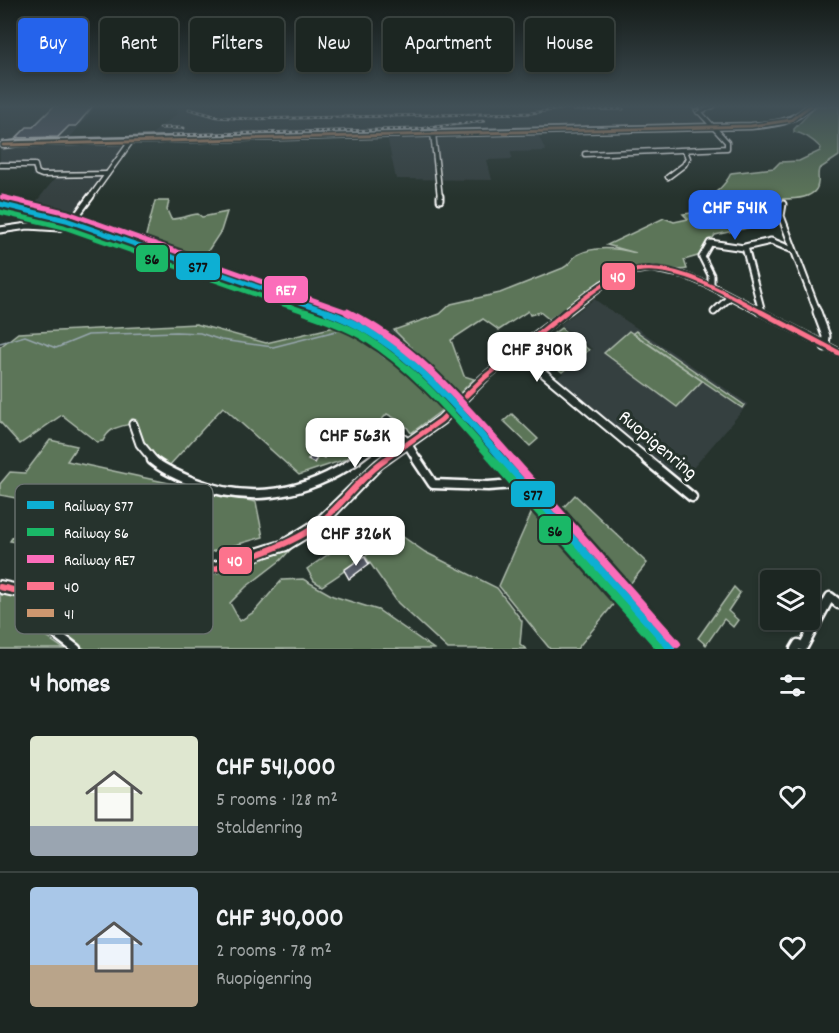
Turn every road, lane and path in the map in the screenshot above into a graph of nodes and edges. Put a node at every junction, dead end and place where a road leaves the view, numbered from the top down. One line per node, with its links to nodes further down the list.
1 (318, 136): 4 (main road)
2 (433, 136): 11 (street)
3 (722, 136): 6 (street)
4 (132, 140): 5 (main road); 9 (street)
5 (2, 143)
6 (685, 152): 7 (street); 10 (street)
7 (585, 154)
8 (0, 165): 9 (street)
9 (107, 174): 13 (street)
10 (668, 177)
11 (440, 200)
12 (783, 204): 17 (street)
13 (74, 219)
14 (65, 225): 15 (street)
15 (0, 230)
16 (744, 248): 17 (street); 18 (street); 21 (street)
17 (793, 250): 22 (street)
18 (711, 286): 19 (street); 23 (street)
19 (730, 297): 20 (street); 21 (street)
20 (714, 312)
21 (759, 312): 22 (street)
22 (825, 346): 24 (street)
23 (517, 351): 26 (street); 30 (street, Ruopigenring)
24 (839, 353)
25 (133, 424): 27 (street)
26 (407, 443): 28 (street); 29 (street); 31 (street)
27 (197, 484)
28 (514, 484)
29 (213, 488)
30 (692, 497)
31 (213, 569)
32 (0, 587): 33 (street)
33 (15, 590)
34 (839, 604): 37 (street)
35 (56, 634): 36 (street)
36 (76, 649)
37 (795, 649)

